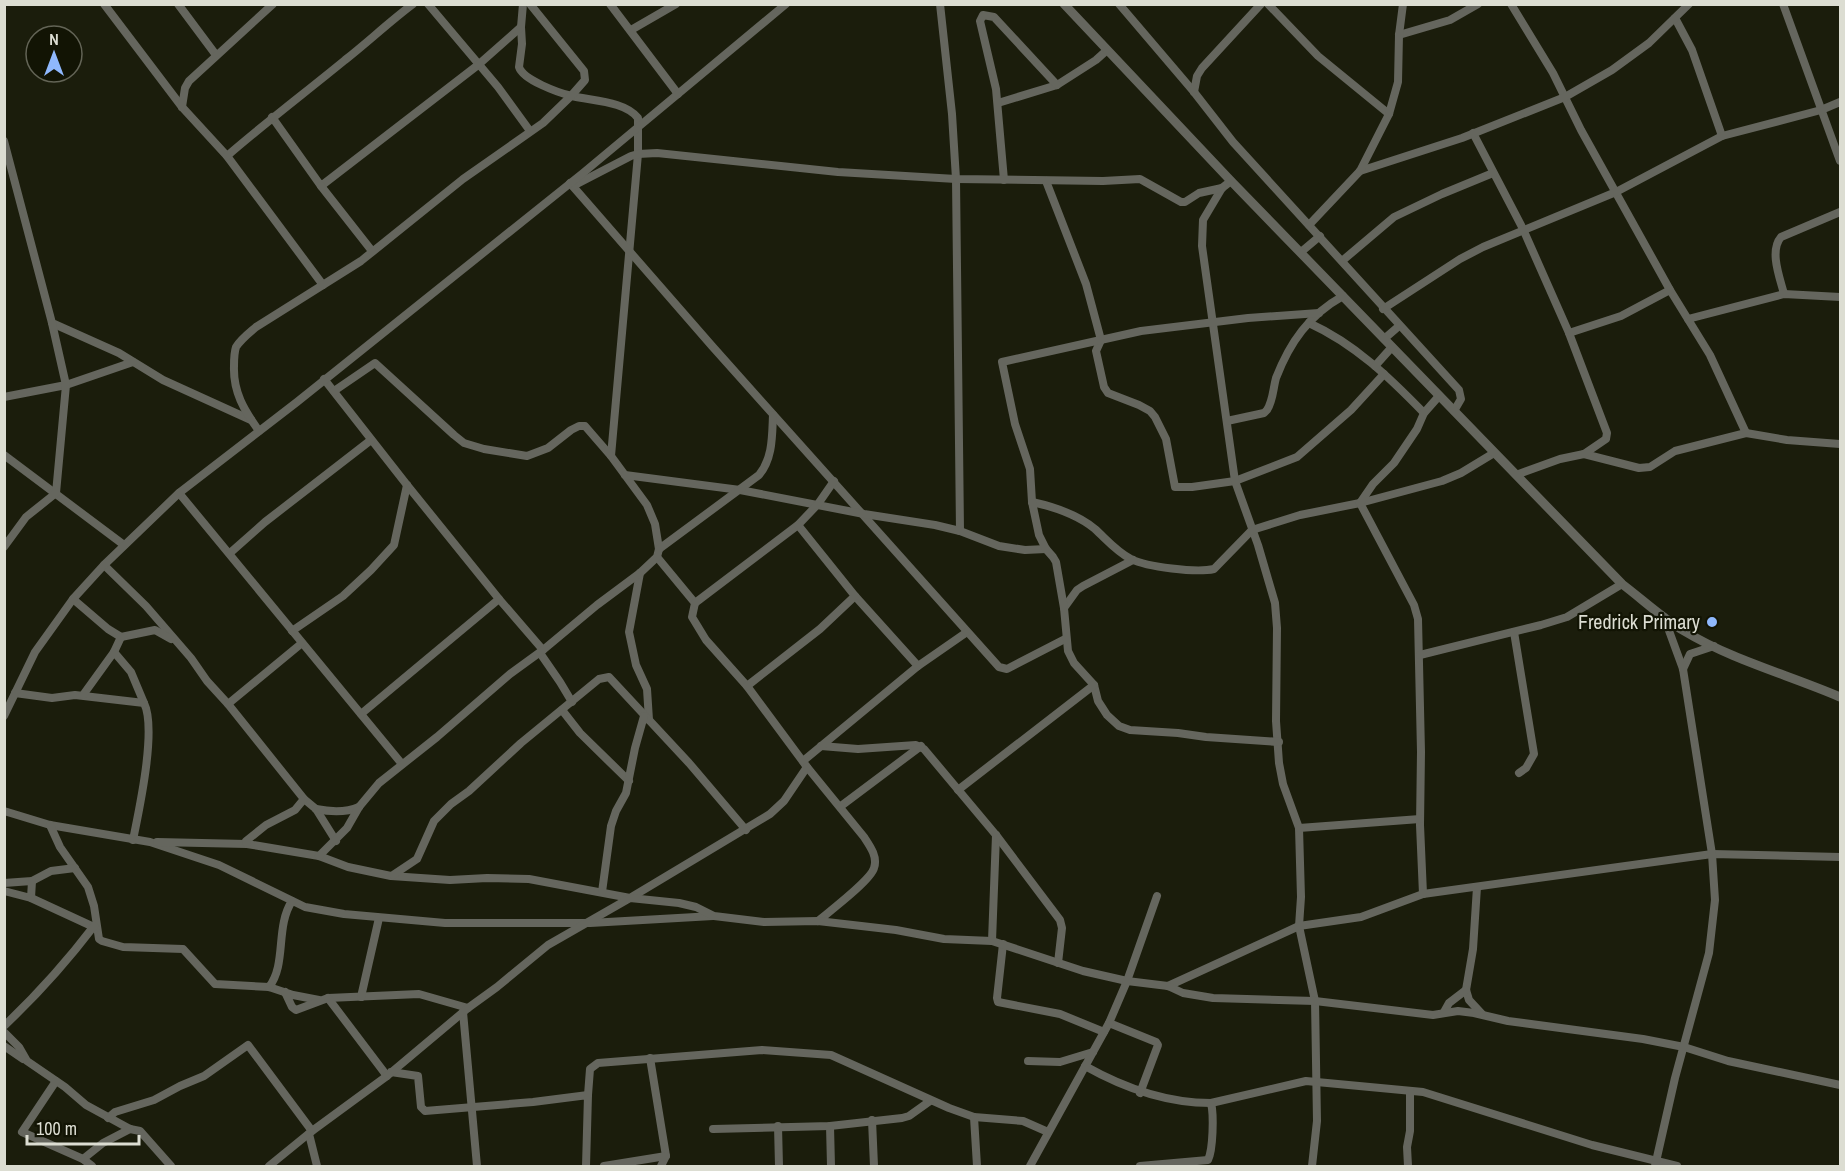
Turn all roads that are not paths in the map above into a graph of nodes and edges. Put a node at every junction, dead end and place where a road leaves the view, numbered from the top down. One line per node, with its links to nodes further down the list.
1 (104, 4): 35 (street)
2 (178, 4): 26 (street)
3 (273, 4): 26 (street)
4 (413, 4): 38 (street)
5 (428, 4): 27 (street)
6 (523, 4): 22 (street)
7 (530, 4): 31 (street)
8 (610, 4): 23 (street)
9 (786, 4): 30 (street)
10 (940, 4): 49 (street)
11 (1064, 4): 25 (street)
12 (1119, 4): 29 (street)
13 (1261, 4): 29 (street)
14 (1268, 4): 37 (street)
15 (1403, 4): 24 (street)
16 (1478, 4): 24 (street)
17 (1511, 4): 32 (street)
18 (1689, 4): 21 (street)
19 (1783, 4): 36 (street)
20 (675, 5): 23 (street)
21 (1675, 18): 32 (street); 42 (street)
22 (521, 27): 27 (street); 31 (street)
23 (631, 30): 30 (street)
24 (1400, 35): 37 (street)
25 (1106, 51): 28 (street); 52 (street)
26 (216, 55): 35 (street)
27 (478, 64): 40 (street); 54 (street)
28 (1057, 85): 34 (street); 34 (street)
29 (1194, 92): 58 (street)
30 (678, 94): 39 (street)
31 (571, 96): 39 (street); 40 (street)
32 (1564, 98): 41 (street); 56 (street)
33 (1840, 102): 36 (street)
34 (998, 103): 50 (street)
35 (182, 106): 45 (street)
36 (1821, 110): 42 (street); 46 (street)
37 (1389, 114): 47 (street)
38 (272, 117): 45 (street); 54 (street)
39 (640, 124): 44 (street); 53 (street)
40 (530, 131): 61 (street)
41 (1473, 133): 47 (street); 48 (street)
42 (1722, 136): 56 (street)
43 (4, 141): 74 (street)
44 (639, 154): 49 (street); 53 (street); 62 (street)
45 (226, 156): 65 (street)
46 (1840, 161)
47 (1360, 171): 58 (street)
48 (1493, 173): 59 (street); 64 (street)
49 (956, 179): 50 (street); 116 (street)
50 (1004, 180): 51 (street)
51 (1046, 181): 55 (street); 79 (street)
52 (1231, 181): 55 (street); 63 (street)
53 (571, 184): 62 (street); 84 (street)
54 (321, 186): 61 (street)
55 (1222, 188): 73 (street)
56 (1616, 192): 59 (street); 66 (street)
57 (1840, 212): 67 (street)
58 (1310, 225): 60 (street)
59 (1523, 229): 70 (street); 77 (street)
60 (1320, 236): 63 (street); 64 (street)
61 (372, 251): 65 (street)
62 (629, 251): 91 (street); 101 (street)
63 (1301, 252): 68 (street)
64 (1342, 261): 70 (street)
65 (323, 285): 92 (street)
66 (1670, 290): 72 (street); 77 (street)
67 (1784, 294): 69 (street); 72 (street)
68 (1343, 296): 71 (street); 78 (street)
69 (1840, 297)
70 (1383, 309): 76 (street)
71 (1319, 313): 73 (street); 75 (street)
72 (1688, 319): 95 (street)
73 (1213, 322): 79 (street); 93 (street)
74 (52, 323): 81 (street); 85 (street)
75 (1310, 323): 82 (street); 93 (street)
76 (1399, 326): 78 (street); 89 (street)
77 (1569, 333): 99 (street)
78 (1384, 339): 80 (street)
79 (1101, 340): 105 (street); 110 (street)
80 (1392, 347): 82 (street); 87 (street)
81 (133, 362): 85 (street); 92 (street)
82 (1375, 366): 83 (street)
83 (1384, 374): 90 (street); 105 (street)
84 (324, 379): 86 (street); 94 (street)
85 (66, 385): 88 (street); 108 (street)
86 (334, 391): 96 (street); 101 (street)
87 (1439, 396): 89 (street); 90 (street)
88 (4, 397)
89 (1454, 411): 98 (street)
90 (1424, 413): 111 (street)
91 (773, 415): 104 (street); 107 (street)
92 (250, 420): 94 (street)
93 (1227, 422): 105 (street)
94 (259, 431): 109 (street)
95 (1746, 433): 97 (street); 99 (street)
96 (371, 440): 106 (street); 120 (street)
97 (1840, 444)
98 (1494, 453): 103 (street); 111 (street)
99 (1584, 454): 103 (street)
100 (4, 455): 108 (street)
101 (611, 456): 102 (street)
102 (624, 475): 107 (street); 121 (street)
103 (1516, 475): 125 (street)
104 (834, 481): 112 (street); 113 (street)
105 (1235, 481): 115 (street)
106 (407, 485): 128 (street); 132 (street)
107 (740, 490): 112 (street); 121 (street)
108 (56, 493): 117 (street); 118 (street)
109 (179, 493): 117 (street); 120 (street)
110 (1032, 502): 119 (street); 122 (street)
111 (1360, 503): 115 (street); 142 (street)
112 (818, 504): 113 (street); 114 (street)
113 (864, 514): 116 (street); 133 (street)
114 (798, 525): 126 (street); 129 (street)
115 (1252, 530): 122 (street); 157 (street)
116 (960, 531): 119 (street)
117 (124, 545): 123 (street)
118 (4, 547)
119 (1046, 549): 130 (street)
120 (230, 553): 132 (street)
121 (658, 553): 124 (street); 129 (street)
122 (1133, 560): 130 (street)
123 (104, 565): 127 (street); 137 (street)
124 (639, 573): 141 (street); 156 (street)
125 (1622, 584): 131 (street); 134 (street)
126 (855, 596): 143 (street); 146 (street)
127 (73, 599): 135 (street); 147 (street)
128 (499, 599): 141 (street); 154 (street)
129 (695, 603): 146 (street)
130 (1064, 608): 136 (street)
131 (1664, 616): 139 (street); 144 (street)
132 (292, 631): 138 (street)
133 (967, 632): 136 (street); 143 (street)
134 (1514, 632): 142 (street); 162 (street)
135 (122, 637): 137 (street); 140 (street)
136 (1065, 639): 145 (street)
137 (175, 642): 152 (street)
138 (302, 643): 152 (street); 154 (street)
139 (1714, 646): 144 (street); 149 (street)
140 (114, 652): 148 (street); 151 (street)
141 (541, 652): 150 (street); 160 (street)
142 (1420, 656): 170 (street)
143 (918, 666): 158 (street)
144 (1683, 669): 179 (street)
145 (1094, 685): 157 (street); 164 (street)
146 (747, 686): 161 (street)
147 (15, 693): 148 (street); 155 (street)
148 (83, 695): 151 (street)
149 (1840, 697)
150 (572, 702): 153 (street); 156 (street)
151 (144, 704): 175 (street)
152 (228, 704): 165 (street)
153 (562, 710): 163 (street); 183 (street)
154 (361, 714): 160 (street)
155 (4, 716)
156 (647, 718): 163 (street); 173 (street)
157 (1279, 742): 172 (street)
158 (821, 746): 159 (street); 161 (street)
159 (921, 746): 164 (street); 166 (street)
160 (402, 764): 167 (street)
161 (805, 764): 166 (street); 173 (street)
162 (1518, 773)
163 (628, 781): 188 (street)
164 (958, 790): 174 (street)
165 (304, 799): 168 (street); 178 (street)
166 (841, 806): 196 (street)
167 (359, 807): 168 (street); 176 (street)
168 (316, 809): 176 (street)
169 (4, 811): 171 (street)
170 (1420, 819): 172 (street); 189 (street)
171 (50, 825): 175 (street); 182 (street)
172 (1299, 828): 198 (street)
173 (746, 830): 192 (street)
174 (996, 835): 200 (street); 202 (street)
175 (133, 840): 177 (street)
176 (336, 841): 180 (street)
177 (150, 842): 178 (street); 193 (street)
178 (247, 844): 180 (street)
179 (1712, 854): 181 (street); 186 (street); 219 (street)
180 (319, 856): 183 (street)
181 (1840, 857)
182 (75, 868): 184 (street); 199 (street)
183 (391, 876): 188 (street)
184 (32, 880): 185 (street); 191 (street)
185 (4, 883)
186 (1477, 886): 189 (street); 206 (street)
187 (4, 891): 191 (street)
188 (602, 892): 192 (street)
189 (1423, 894): 198 (street)
190 (1157, 896): 203 (street)
191 (30, 898): 199 (street)
192 (630, 898): 194 (street); 197 (street)
193 (292, 901): 195 (street); 205 (street)
194 (714, 916): 196 (street); 197 (street)
195 (379, 918): 197 (street); 208 (street)
196 (818, 921): 200 (street)
197 (590, 923): 211 (street)
198 (1299, 926): 204 (street); 210 (street)
199 (96, 927): 205 (street); 215 (street)
200 (992, 941): 201 (street)
201 (1004, 944): 202 (street); 217 (street)
202 (1058, 963): 203 (street)
203 (1127, 981): 204 (street); 214 (street)
204 (1168, 986): 210 (street)
205 (269, 987): 207 (street)
206 (1466, 990): 212 (street); 213 (street)
207 (285, 992): 209 (street); 209 (street)
208 (361, 997): 209 (street); 211 (street)
209 (324, 999): 225 (street)
210 (1315, 1001): 212 (street); 227 (street)
211 (466, 1010): 225 (street); 234 (street)
212 (1444, 1012): 213 (street)
213 (1485, 1017): 219 (street)
214 (1109, 1023): 217 (street); 230 (street)
215 (4, 1026)
216 (4, 1032): 222 (street)
217 (1104, 1032): 220 (street)
218 (4, 1046): 222 (street)
219 (1684, 1047): 228 (street); 246 (street)
220 (1093, 1052): 223 (street); 224 (street)
221 (650, 1058): 231 (street); 232 (street); 244 (street)
222 (27, 1061): 226 (street)
223 (1028, 1061)
224 (1085, 1066): 230 (street); 242 (street)
225 (389, 1074): 234 (street); 243 (street)
226 (56, 1081): 236 (street); 245 (street)
227 (1317, 1081): 229 (street); 233 (street); 261 (street)
228 (1840, 1085)
229 (1410, 1091): 246 (street); 262 (street)
230 (1140, 1093): 233 (street)
231 (588, 1095): 234 (street); 252 (street)
232 (930, 1101): 235 (street); 237 (street)
233 (1211, 1103): 260 (street)
234 (471, 1108): 251 (street)
235 (974, 1117): 242 (street); 258 (street)
236 (108, 1118): 240 (street); 243 (street)
237 (872, 1120): 239 (street); 257 (street)
238 (778, 1126): 239 (street); 241 (street); 255 (street)
239 (830, 1126): 256 (street)
240 (130, 1129): 245 (street); 248 (street)
241 (713, 1130)
242 (1048, 1132): 259 (street)
243 (310, 1133): 249 (street); 250 (street)
244 (666, 1156): 253 (street); 254 (street)
245 (83, 1159): 247 (street)
246 (1655, 1164): 263 (street)
247 (92, 1167)
248 (171, 1167)
249 (269, 1167)
250 (317, 1167)
251 (477, 1167)
252 (586, 1167)
253 (604, 1167)
254 (661, 1167)
255 (778, 1167)
256 (831, 1167)
257 (874, 1167)
258 (977, 1167)
259 (1030, 1167)
260 (1140, 1167)
261 (1312, 1167)
262 (1408, 1167)
263 (1677, 1167)

